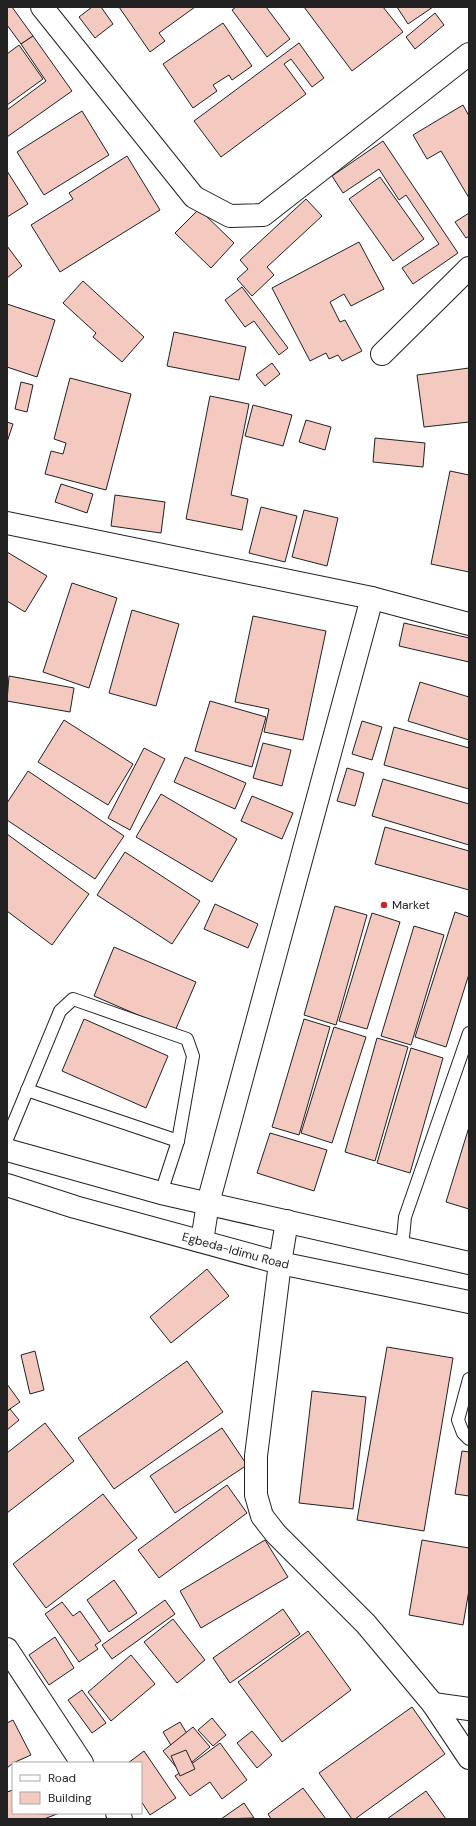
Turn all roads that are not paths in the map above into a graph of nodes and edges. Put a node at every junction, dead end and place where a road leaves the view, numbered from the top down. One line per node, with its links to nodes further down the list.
1 (42, 7): 2 (street)
2 (469, 54)
3 (469, 268): 4 (street)
4 (382, 354)
5 (7, 524): 6 (street)
6 (372, 598): 7 (street); 15 (street)
7 (469, 624)
8 (469, 1033): 18 (lane)
9 (27, 1090): 10 (lane); 11 (lane); 11 (lane)
10 (7, 1139)
11 (178, 1141): 14 (lane)
12 (7, 1150): 14 (street)
13 (7, 1185): 17 (street, Egbeda-Idimu Road)
14 (162, 1193): 15 (street)
15 (208, 1203): 16 (street); 17 (street)
16 (287, 1221): 18 (street); 19 (street)
17 (202, 1241): 19 (street, Egbeda-Idimu Road)
18 (402, 1248): 20 (street)
19 (280, 1263): 21 (street, Egbeda-Idimu Road); 25 (street)
20 (469, 1263)
21 (469, 1302)
22 (469, 1379): 23 (lane)
23 (469, 1439)
24 (7, 1649): 28 (street)
25 (433, 1704): 26 (street); 27 (street)
26 (469, 1709)
27 (469, 1758)
28 (81, 1762)

